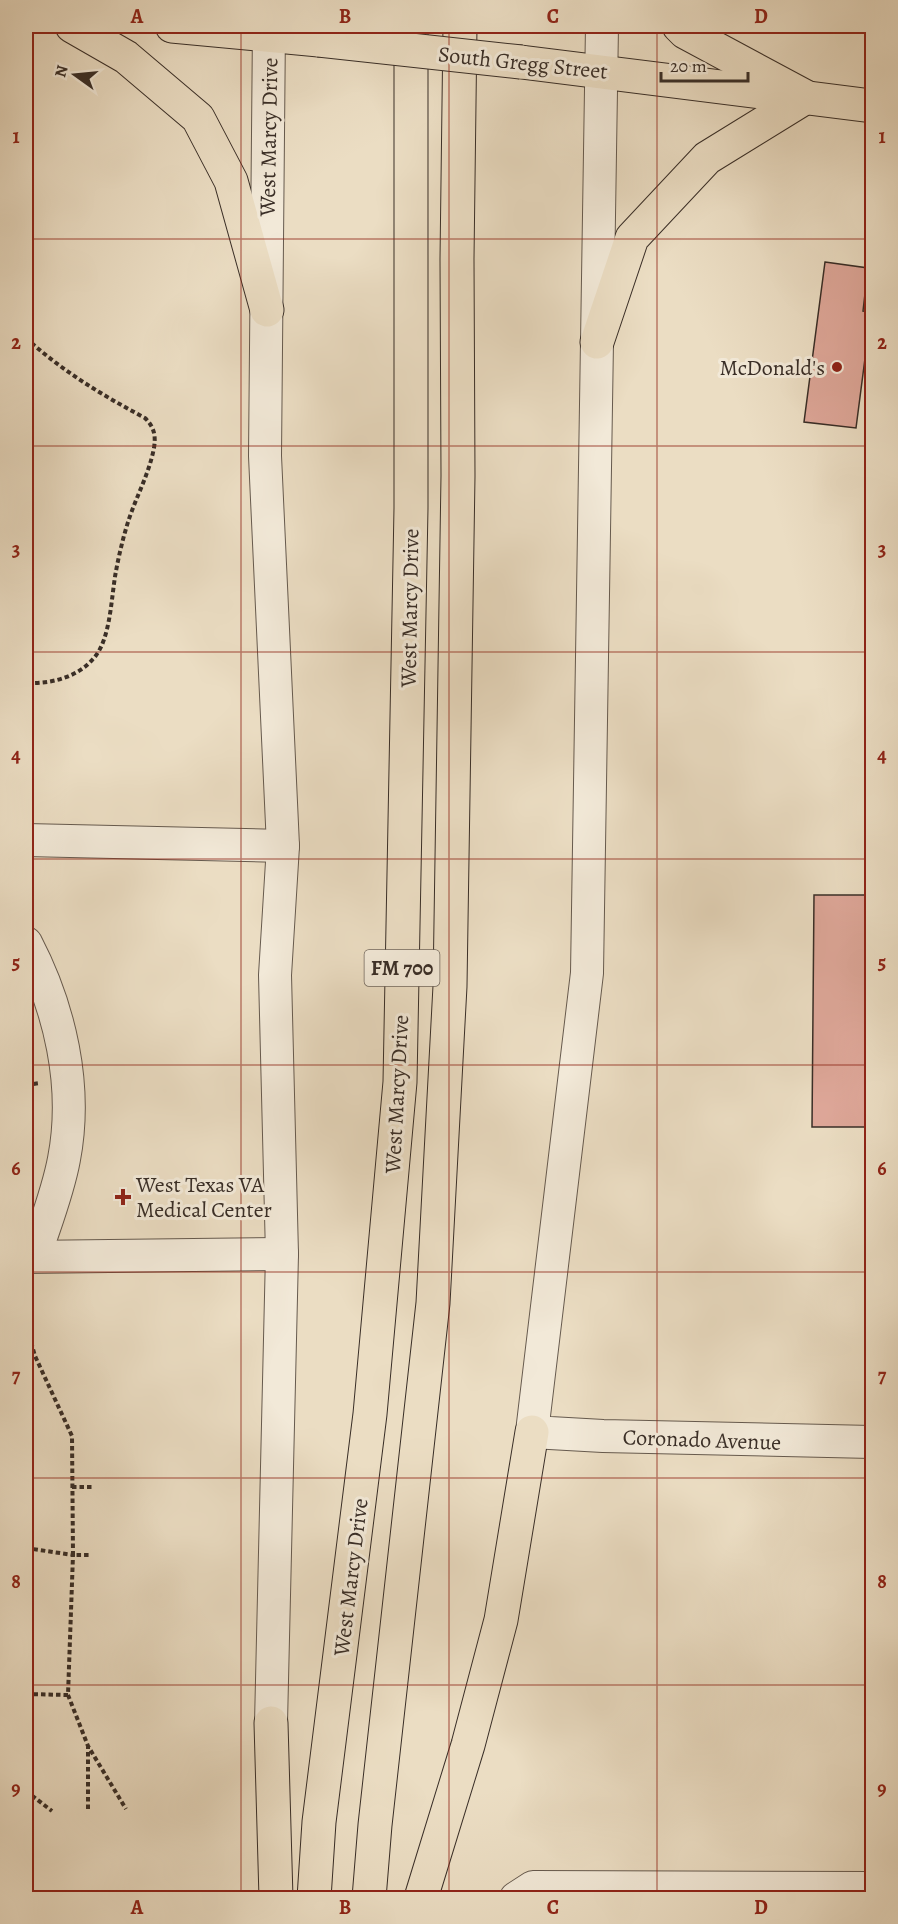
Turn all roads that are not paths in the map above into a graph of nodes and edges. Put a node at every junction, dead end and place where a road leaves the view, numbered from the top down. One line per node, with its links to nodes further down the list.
1 (72, 26): 11 (main road)
2 (172, 26): 6 (main road, South Gregg Street)
3 (602, 26): 8 (street)
4 (679, 26): 9 (main road)
5 (411, 29): 24 (main road, West Marcy Drive / FM 700)
6 (269, 30): 8 (main road, South Gregg Street, bridge); 11 (street, West Marcy Drive)
7 (460, 31): 25 (main road, West Marcy Drive / FM 700)
8 (602, 71): 9 (main road, South Gregg Street); 12 (street)
9 (806, 97): 10 (main road, South Gregg Street); 12 (main road)
10 (873, 106)
11 (267, 310): 14 (street, West Marcy Drive)
12 (597, 342): 18 (street)
13 (26, 840): 14 (street)
14 (283, 846): 16 (street, West Marcy Drive)
15 (26, 943): 17 (street)
16 (282, 1254): 17 (street); 20 (street, West Marcy Drive)
17 (30, 1256)
18 (532, 1432): 19 (street, Coronado Avenue); 26 (main road)
19 (873, 1442)
20 (271, 1723): 23 (main road)
21 (873, 1888): 22 (street)
22 (525, 1893)
23 (276, 1899)
24 (314, 1899)
25 (369, 1899)
26 (422, 1899)

